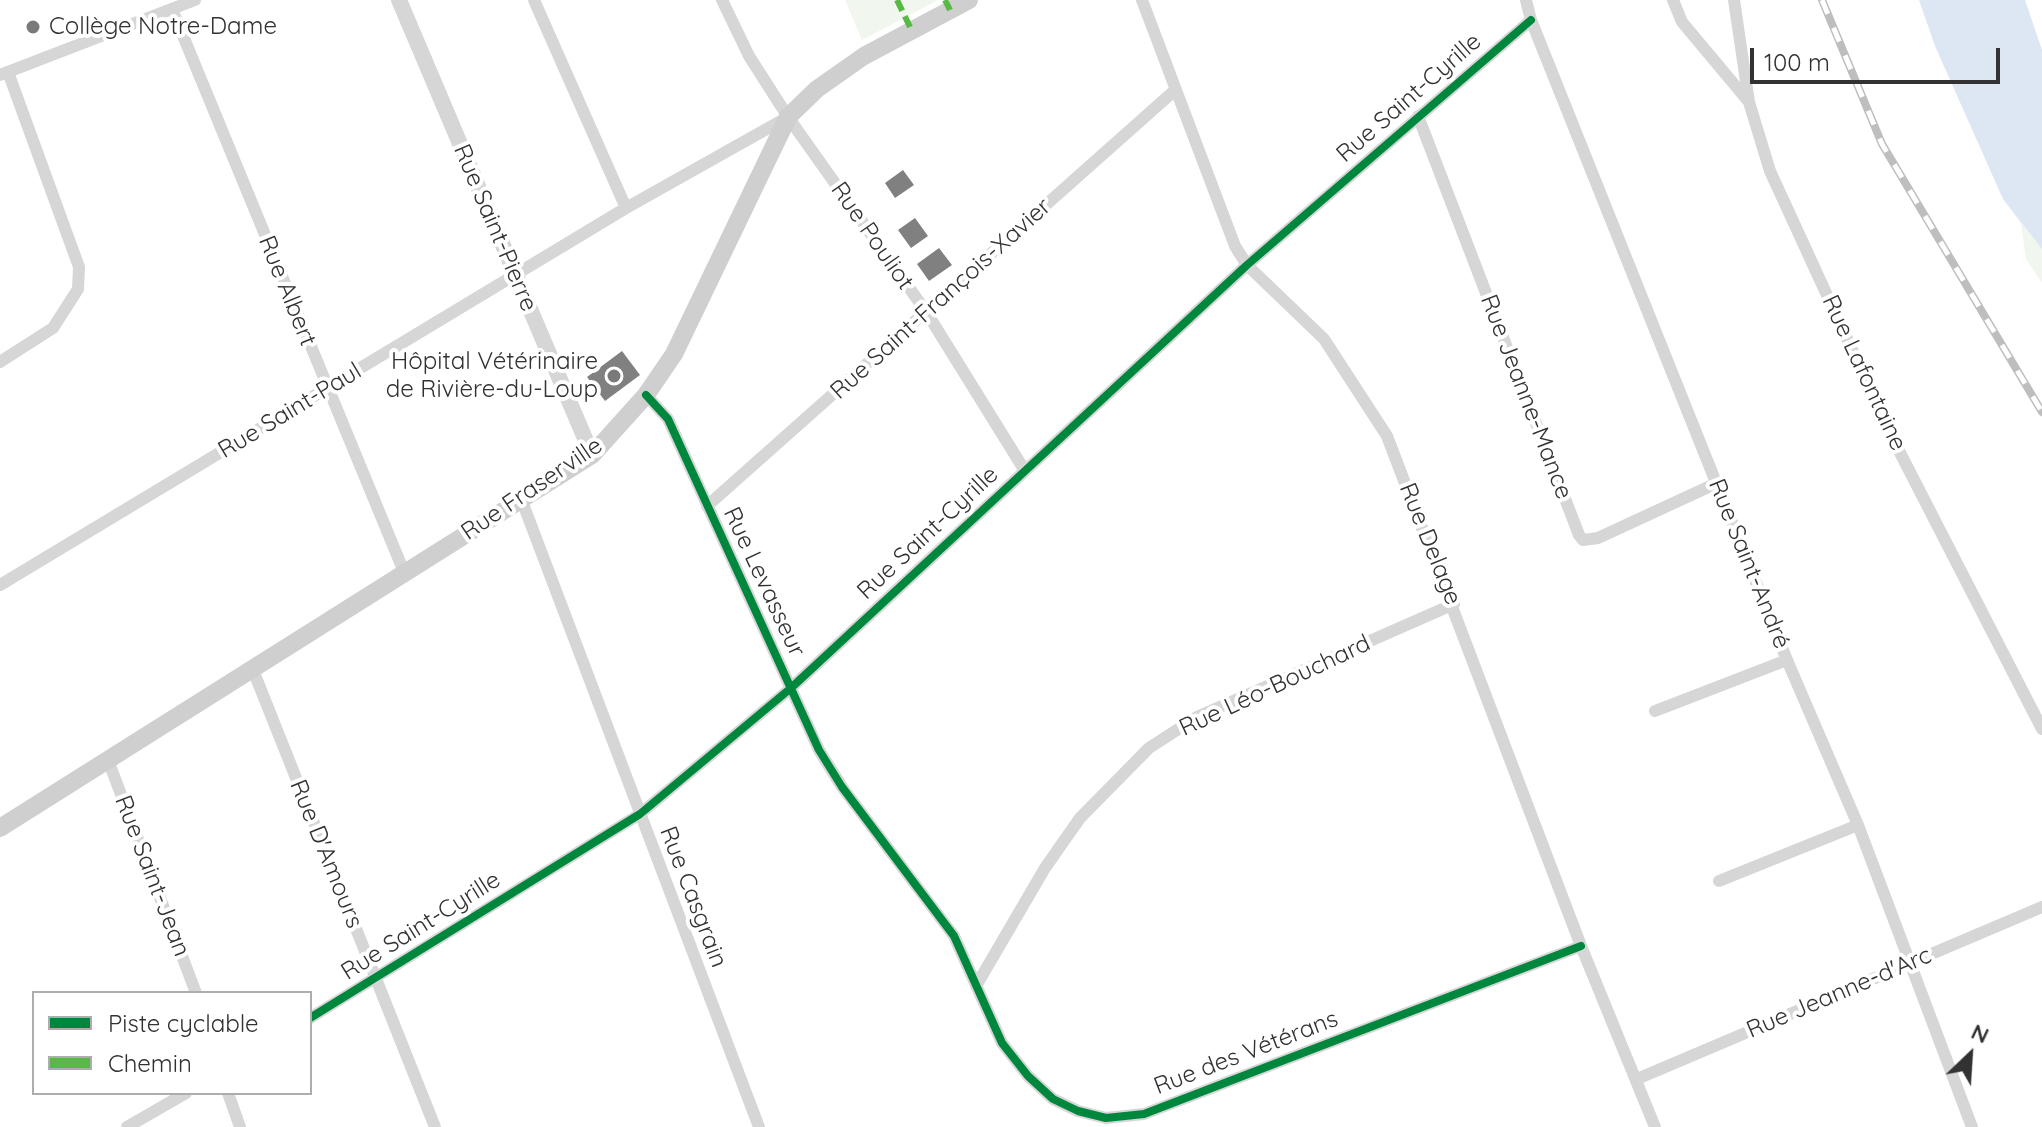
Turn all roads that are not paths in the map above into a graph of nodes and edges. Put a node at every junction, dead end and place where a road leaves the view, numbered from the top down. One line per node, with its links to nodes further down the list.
1 (195, 0): 10 (street)
2 (399, 0): 19 (street, Rue Saint-Pierre)
3 (534, 0): 17 (street)
4 (722, 0): 16 (street, Rue Pouliot)
5 (969, 0): 16 (main road, Rue Fraserville)
6 (1142, 0): 13 (street, Rue Delage)
7 (1526, 0): 11 (street, Rue Saint-André)
8 (1673, 0): 14 (street)
9 (1734, 0): 14 (street, Rue Lafontaine)
10 (172, 9): 12 (street); 22 (street, Rue Albert)
11 (1531, 20): 15 (street, Rue Saint-Cyrille); 26 (street, Rue Saint-André)
12 (4, 73): 21 (street)
13 (1174, 91): 18 (street, Rue Delage); 20 (street, Rue Saint-François-Xavier)
14 (1749, 102): 36 (street, Rue Lafontaine)
15 (1418, 116): 18 (street, Rue Saint-Cyrille); 26 (street, Rue Jeanne-Mance)
16 (788, 117): 17 (street, Rue Saint-Paul); 20 (street, Rue Pouliot); 23 (main road, Rue Fraserville)
17 (626, 208): 19 (street, Rue Saint-Paul)
18 (1247, 265): 25 (street, Rue Saint-Cyrille); 31 (street, Rue Delage)
19 (515, 276): 22 (street, Rue Saint-Paul); 24 (street, Rue Saint-Pierre)
20 (927, 313): 25 (street, Rue Pouliot); 28 (street, Rue Saint-François-Xavier)
21 (0, 362)
22 (327, 389): 29 (street, Rue Albert); 30 (street, Rue Saint-Paul)
23 (646, 395): 24 (main road, Rue Fraserville); 28 (street, Rue Levasseur)
24 (592, 455): 27 (main road, Rue Fraserville)
25 (1025, 471): 34 (street, Rue Saint-Cyrille)
26 (1717, 483): 32 (street, Rue Saint-André)
27 (522, 501): 29 (main road, Rue Fraserville); 38 (street, Rue Casgrain)
28 (707, 506): 34 (street, Rue Levasseur)
29 (404, 572): 33 (main road, Rue Fraserville)
30 (0, 585)
31 (1454, 604): 43 (street, Rue Delage); 46 (street, Rue Léo-Bouchard)
32 (1787, 660): 35 (street); 39 (street, Rue Saint-André)
33 (253, 670): 37 (main road, Rue Fraserville); 45 (street, Rue D'Amours)
34 (791, 688): 38 (street, Rue Saint-Cyrille); 46 (street, Rue Levasseur)
35 (1655, 711)
36 (2042, 729)
37 (108, 760): 40 (main road, Rue Fraserville); 47 (street, Rue Saint-Jean)
38 (640, 814): 45 (street, Rue Saint-Cyrille); 55 (street, Rue Casgrain)
39 (1858, 825): 41 (street); 44 (street, Rue Saint-André)
40 (0, 828)
41 (1719, 881)
42 (2042, 907): 44 (street, Rue Jeanne-d'Arc)
43 (1581, 946): 46 (street, Rue des Vétérans); 49 (street, Rue Delage)
44 (1909, 965): 49 (street, Rue Jeanne-d'Arc); 57 (street, Rue Saint-André)
45 (375, 977): 48 (street, Rue Saint-Cyrille); 54 (street, Rue D'Amours)
46 (976, 986)
47 (195, 991)
48 (312, 1017)
49 (1637, 1079): 56 (street, Rue Delage)
50 (183, 1095): 52 (street)
51 (229, 1095): 53 (street)
52 (127, 1127)
53 (240, 1127)
54 (435, 1127)
55 (759, 1127)
56 (1655, 1127)
57 (1972, 1127)

